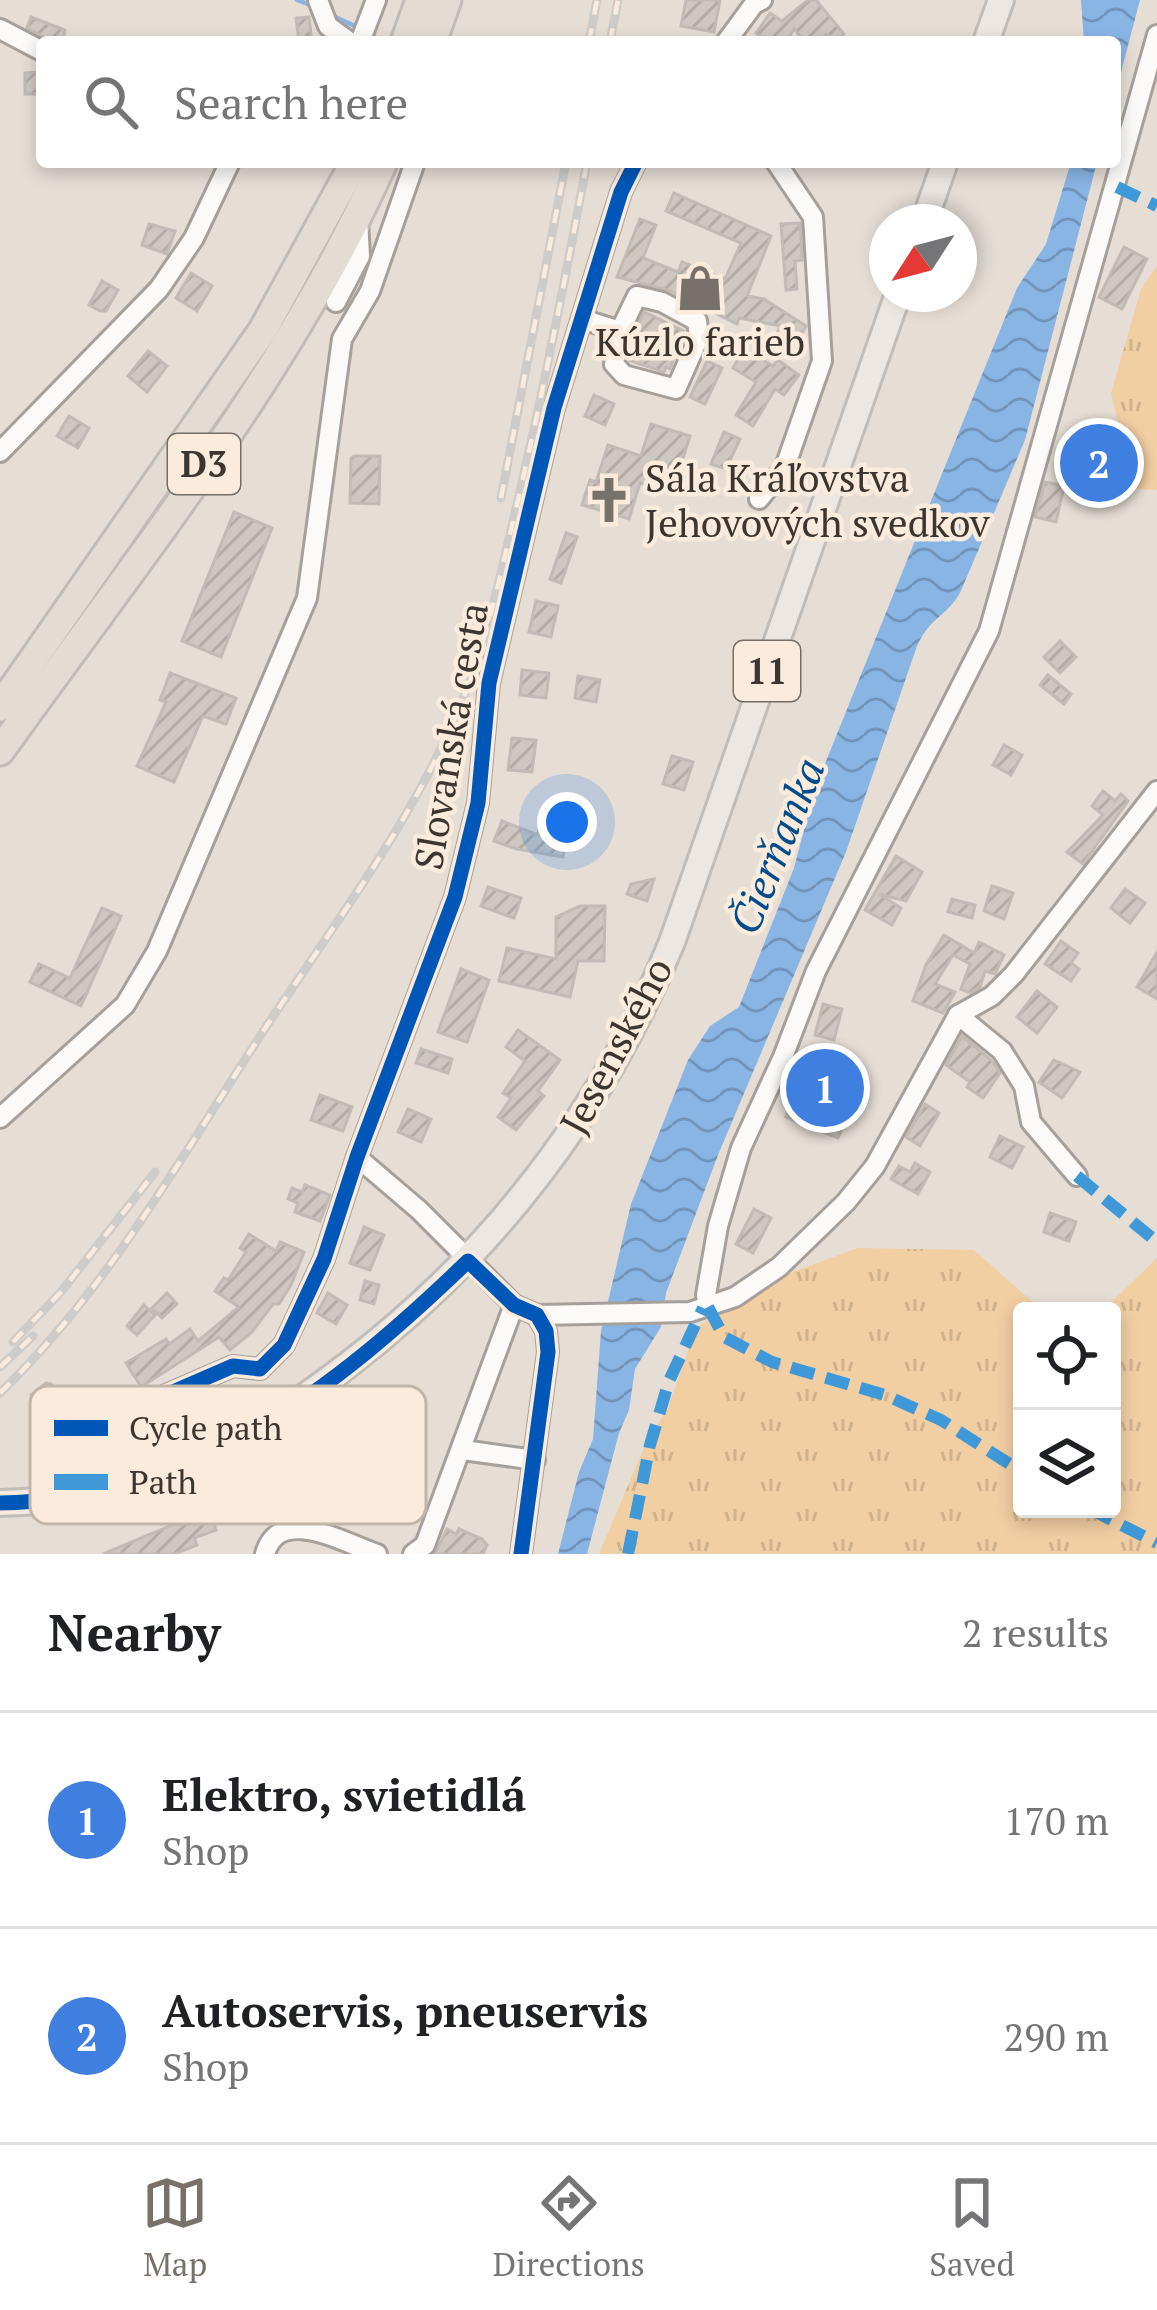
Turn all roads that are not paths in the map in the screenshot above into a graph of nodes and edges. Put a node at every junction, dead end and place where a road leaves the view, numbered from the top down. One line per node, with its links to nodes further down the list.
1 (318, 0): 9 (street)
2 (376, 0): 10 (street)
3 (421, 0): 11 (highway)
4 (447, 0): 12 (highway)
5 (762, 0): 13 (street)
6 (1000, 0): 14 (main road)
7 (0, 29): 15 (street)
8 (1157, 35): 16 (street)
9 (342, 36)
10 (362, 36)
11 (407, 36)
12 (434, 36)
13 (730, 36)
14 (988, 36)
15 (36, 48)
16 (1121, 163)
17 (227, 168): 31 (street)
18 (352, 168): 33 (highway, D3)
19 (380, 168): 26 (highway, D3)
20 (413, 168): 37 (street)
21 (633, 168): 29 (street, Slovanská cesta)
22 (780, 168): 32 (street)
23 (943, 168): 25 (main road)
24 (1120, 168): 42 (street)
25 (930, 204)
26 (357, 215): 27 (street); 34 (highway, D3)
27 (336, 302)
28 (892, 312): 40 (main road, Jesenského / 11)
29 (582, 319): 30 (street); 38 (street, Slovanská cesta)
30 (620, 331): 30 (street)
31 (0, 452)
32 (759, 499)
33 (0, 706)
34 (0, 751)
35 (1157, 790): 36 (street)
36 (958, 1015): 39 (street); 42 (street)
37 (0, 1118)
38 (357, 1157): 40 (street); 44 (street, Slovanská cesta)
39 (1077, 1176)
40 (468, 1262): 41 (street); 45 (main road, Jesenského / 11)
41 (514, 1305): 43 (street); 46 (street)
42 (708, 1307): 43 (street)
43 (537, 1315): 47 (street)
44 (187, 1386)
45 (320, 1386)
46 (463, 1450): 47 (street); 52 (street)
47 (535, 1460): 53 (street)
48 (30, 1502): 49 (main road, Jesenského / 11)
49 (0, 1503)
50 (266, 1554): 51 (street)
51 (377, 1554)
52 (413, 1554)
53 (521, 1554)

